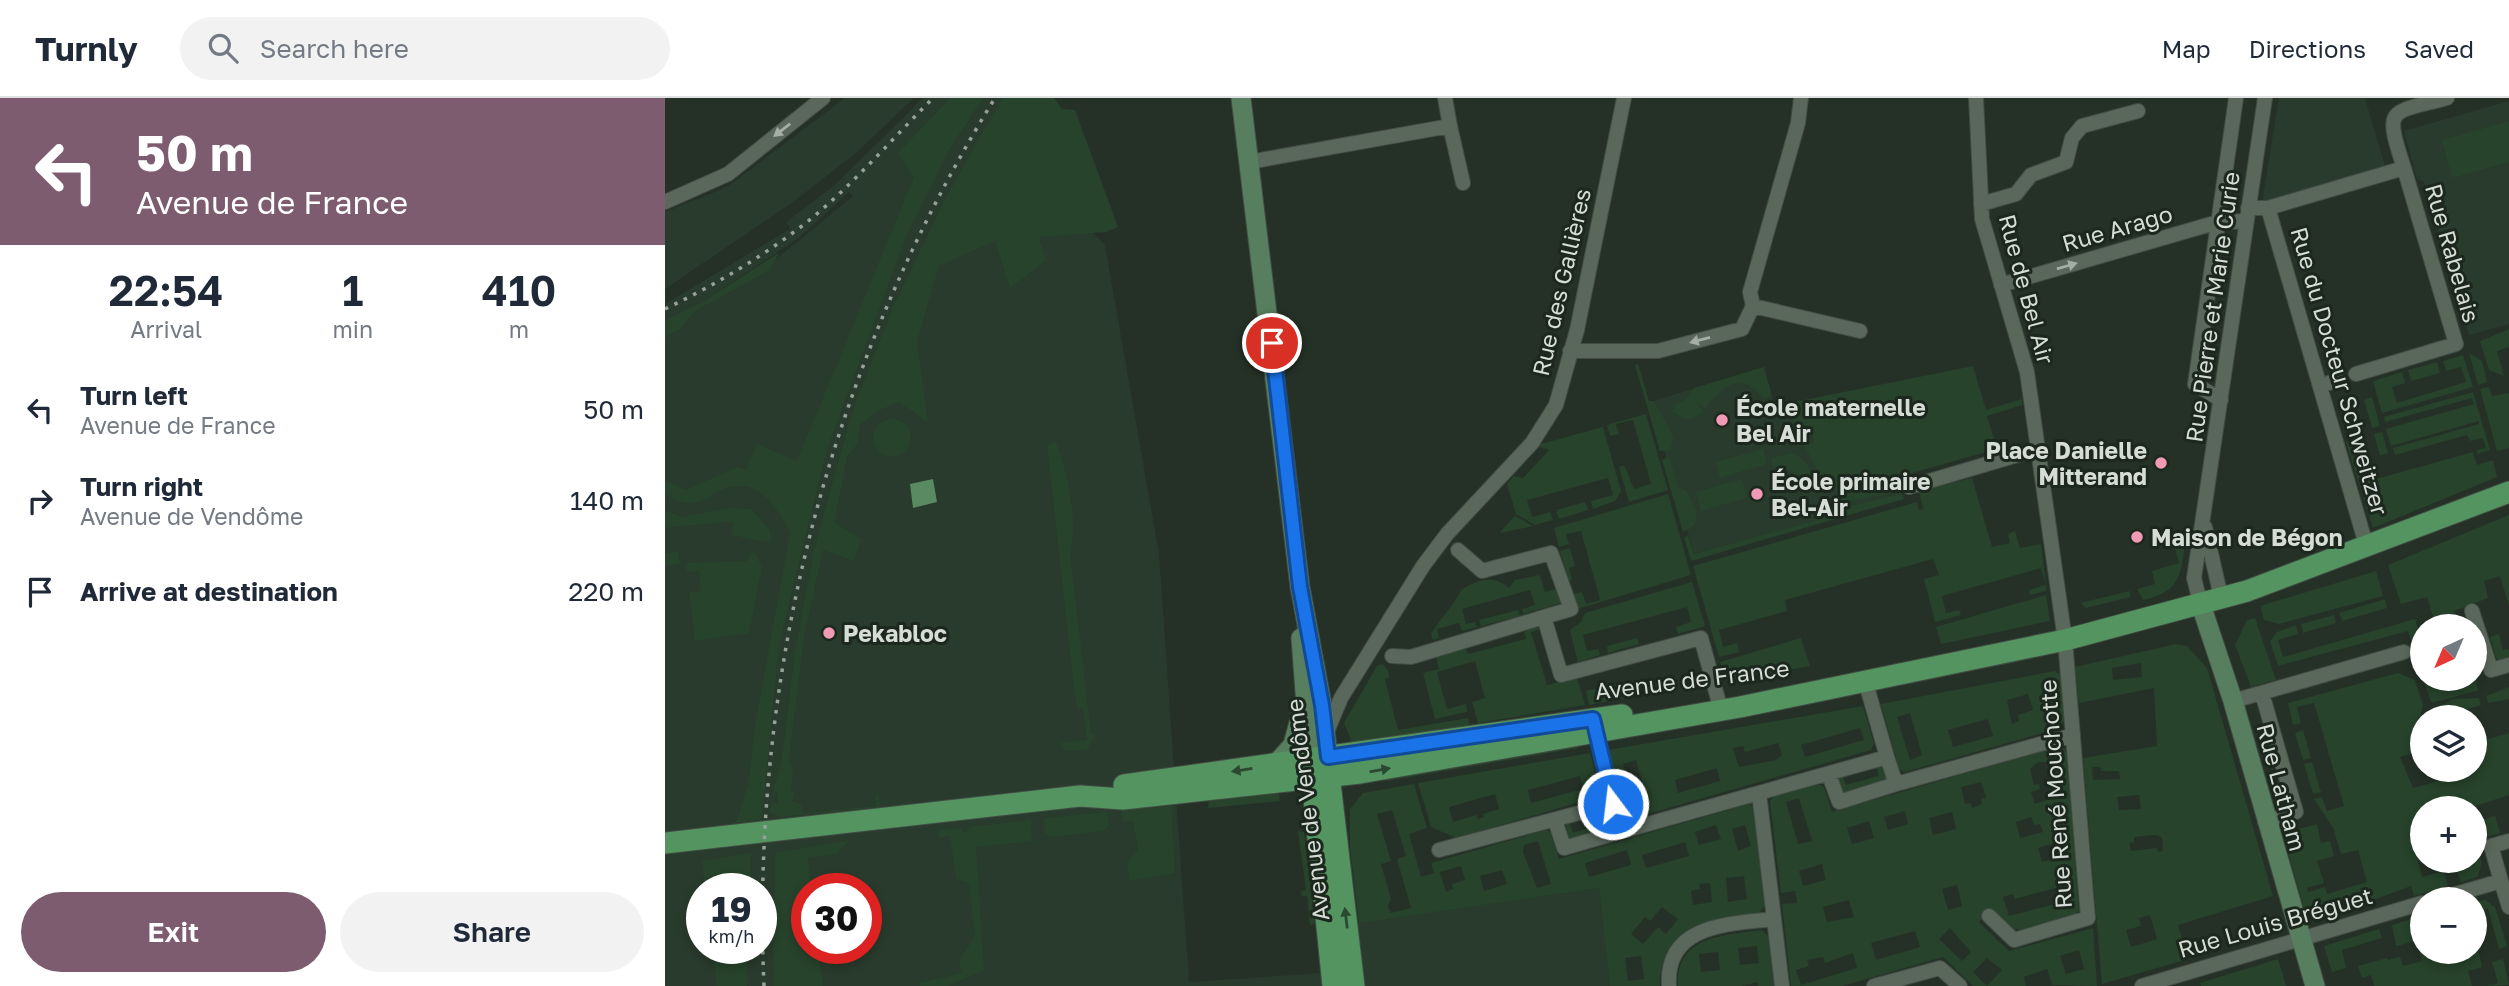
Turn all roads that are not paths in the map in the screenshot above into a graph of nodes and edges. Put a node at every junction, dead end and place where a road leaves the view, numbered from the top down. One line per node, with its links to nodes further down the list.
1 (823, 98): 15 (street, one-way to 15)
2 (1241, 98): 12 (main road, Avenue de Vendôme)
3 (1445, 98): 11 (street)
4 (1624, 98): 23 (street, Rue des Gallières)
5 (1801, 98): 21 (street)
6 (1976, 98): 16 (street, Rue de Bel Air)
7 (2236, 98): 19 (street)
8 (2265, 98): 18 (street, Rue Pierre et Marie Curie)
9 (2447, 98): 13 (street)
10 (2138, 111): 16 (street)
11 (1450, 126): 12 (street); 14 (street)
12 (1249, 162): 44 (main road, Avenue de Vendôme)
13 (2404, 168): 17 (street, Rue Rabelais); 24 (street, Rue Rabelais)
14 (1463, 183)
15 (665, 202)
16 (1981, 204): 20 (street, Rue de Bel Air)
17 (2268, 208): 18 (street, Rue Rabelais); 26 (street, Rue du Docteur Schweitzer)
18 (2247, 215): 19 (street, Rue Arago); 27 (street, Rue Pierre et Marie Curie)
19 (2218, 222): 20 (street, Rue Arago, one-way to 19); 27 (street)
20 (2001, 285): 28 (street, Rue de Bel Air)
21 (1753, 306): 22 (street); 23 (street, one-way to 23)
22 (1860, 331)
23 (1570, 351): 44 (street, Rue des Gallières)
24 (2356, 374)
25 (2339, 380): 26 (street)
26 (2322, 385): 32 (street, Rue du Docteur Schweitzer)
27 (2221, 400): 31 (street, Rue Pierre et Marie Curie)
28 (2038, 449): 29 (street); 37 (street, Rue de Bel Air)
29 (1909, 487)
30 (2509, 492): 32 (main road, Avenue de France)
31 (2204, 522): 34 (street, Rue Pierre et Marie Curie); 34 (street, Rue Pierre et Marie Curie)
32 (2367, 548): 34 (main road, Avenue de France)
33 (1458, 550): 36 (street)
34 (2211, 599): 37 (main road, Avenue de France); 43 (main road, Rue Latham)
35 (2472, 611): 40 (street)
36 (1544, 617): 39 (street); 45 (street)
37 (2065, 640): 41 (main road, Avenue de France); 47 (street, Rue René Mouchotte)
38 (2404, 652): 42 (street)
39 (1392, 656)
40 (2509, 665)
41 (1865, 680): 45 (main road, Avenue de France); 48 (street)
42 (2262, 693): 43 (street); 57 (street)
43 (2233, 701): 57 (main road, Rue Latham)
44 (1322, 702): 49 (main road); 50 (main road, Avenue de Vendôme); 50 (main road, Avenue de Vendôme)
45 (1719, 705): 46 (main road, Avenue de France)
46 (1594, 726): 50 (main road, Avenue de France); 55 (street)
47 (2073, 735): 52 (street); 66 (street, Rue René Mouchotte)
48 (1887, 757): 51 (street); 52 (street)
49 (1275, 765): 50 (main road); 54 (main road, one-way to 54)
50 (1320, 769): 54 (main road); 69 (main road, Avenue de Vendôme); 70 (main road, Avenue de Vendôme, one-way to 50)
51 (1829, 775): 52 (street); 53 (street)
52 (1896, 784)
53 (1759, 793): 58 (street); 67 (street)
54 (1080, 796): 60 (main road)
55 (1613, 804): 56 (street); 58 (street)
56 (1555, 820): 58 (street); 61 (street)
57 (2265, 822): 68 (main road, Rue Latham)
58 (1623, 831)
59 (2509, 841): 62 (street)
60 (665, 843)
61 (1439, 850)
62 (2501, 881): 63 (street); 65 (street)
63 (2480, 887)
64 (2410, 906): 68 (street, Rue Louis Bréguet)
65 (2509, 907)
66 (1989, 916)
67 (1774, 919): 71 (street); 72 (street)
68 (2299, 938): 75 (street, Rue Louis Bréguet); 76 (main road, Rue Latham)
69 (1333, 986)
70 (1354, 986)
71 (1669, 986)
72 (1782, 986)
73 (1874, 986): 74 (street)
74 (1960, 986)
75 (2141, 986)
76 (2315, 986)

